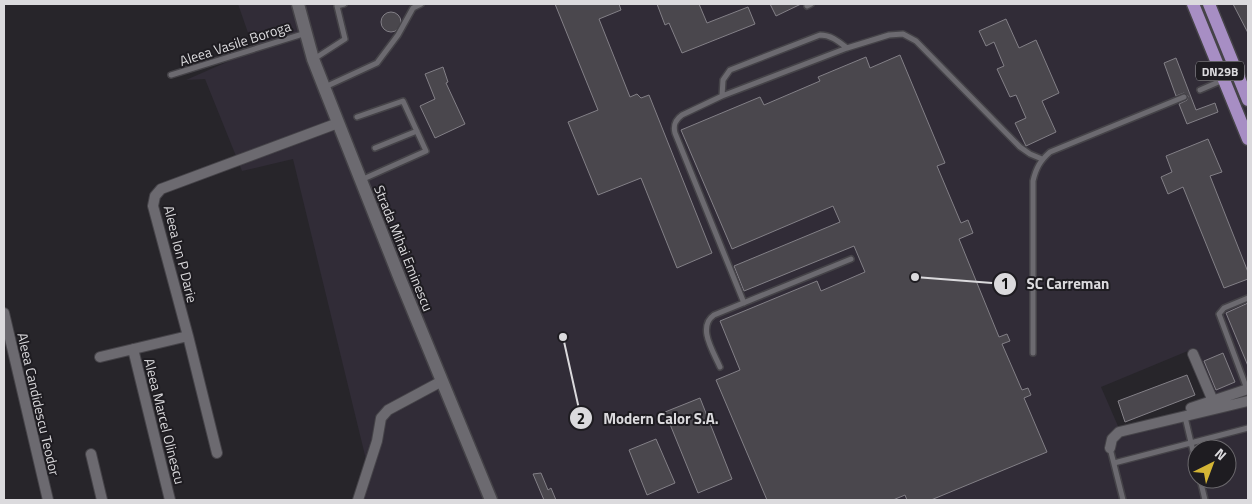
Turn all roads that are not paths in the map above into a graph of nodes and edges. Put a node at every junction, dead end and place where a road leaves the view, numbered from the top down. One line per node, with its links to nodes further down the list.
1 (298, 4): 7 (street, Strada Mihai Eminescu)
2 (344, 4): 9 (lane)
3 (421, 4): 6 (lane)
4 (1192, 4): 12 (main road, DN29B)
5 (1209, 4): 10 (main road, DN29B)
6 (413, 6): 13 (lane)
7 (306, 33): 9 (street, Strada Mihai Eminescu); 11 (lane, Aleea Vasile Boroga)
8 (847, 48): 15 (lane); 15 (lane); 23 (lane)
9 (313, 59): 13 (street, Strada Mihai Eminescu)
10 (1237, 74): 12 (lane); 17 (main road, DN29B)
11 (171, 75)
12 (1224, 79): 14 (lane); 21 (main road, DN29B)
13 (324, 88): 19 (street, Strada Mihai Eminescu)
14 (1200, 90)
15 (722, 96): 27 (lane)
16 (1184, 97): 23 (lane)
17 (1248, 100)
18 (357, 117): 20 (lane)
19 (338, 123): 24 (street, Strada Mihai Eminescu); 29 (street, Aleea Ion P Darie)
20 (417, 130): 22 (lane); 24 (lane)
21 (1248, 137)
22 (375, 148)
23 (1042, 159): 31 (lane)
24 (361, 180): 35 (street, Strada Mihai Eminescu)
25 (851, 258): 27 (lane)
26 (1248, 298): 36 (lane)
27 (744, 303): 34 (lane)
28 (4, 313): 49 (street, Aleea Candidescu Teodor)
29 (188, 336): 30 (street); 46 (street, Aleea Ion P Darie)
30 (133, 349): 33 (street); 51 (street, Aleea Marcel Olinescu)
31 (1033, 353)
32 (1193, 354): 37 (street)
33 (100, 357)
34 (720, 367)
35 (442, 381): 52 (street); 53 (street, Strada Mihai Eminescu)
36 (1248, 389): 37 (street)
37 (1213, 400): 39 (street)
38 (1248, 401): 40 (street)
39 (1191, 408)
40 (1185, 417): 42 (lane); 45 (street)
41 (1248, 428): 43 (lane)
42 (1190, 439)
43 (1209, 439)
44 (1187, 445): 48 (lane)
45 (1110, 448): 48 (lane)
46 (217, 453)
47 (91, 454): 50 (street)
48 (1114, 463): 54 (lane)
49 (48, 500)
50 (102, 500)
51 (170, 500)
52 (358, 500)
53 (491, 500)
54 (1123, 500)

